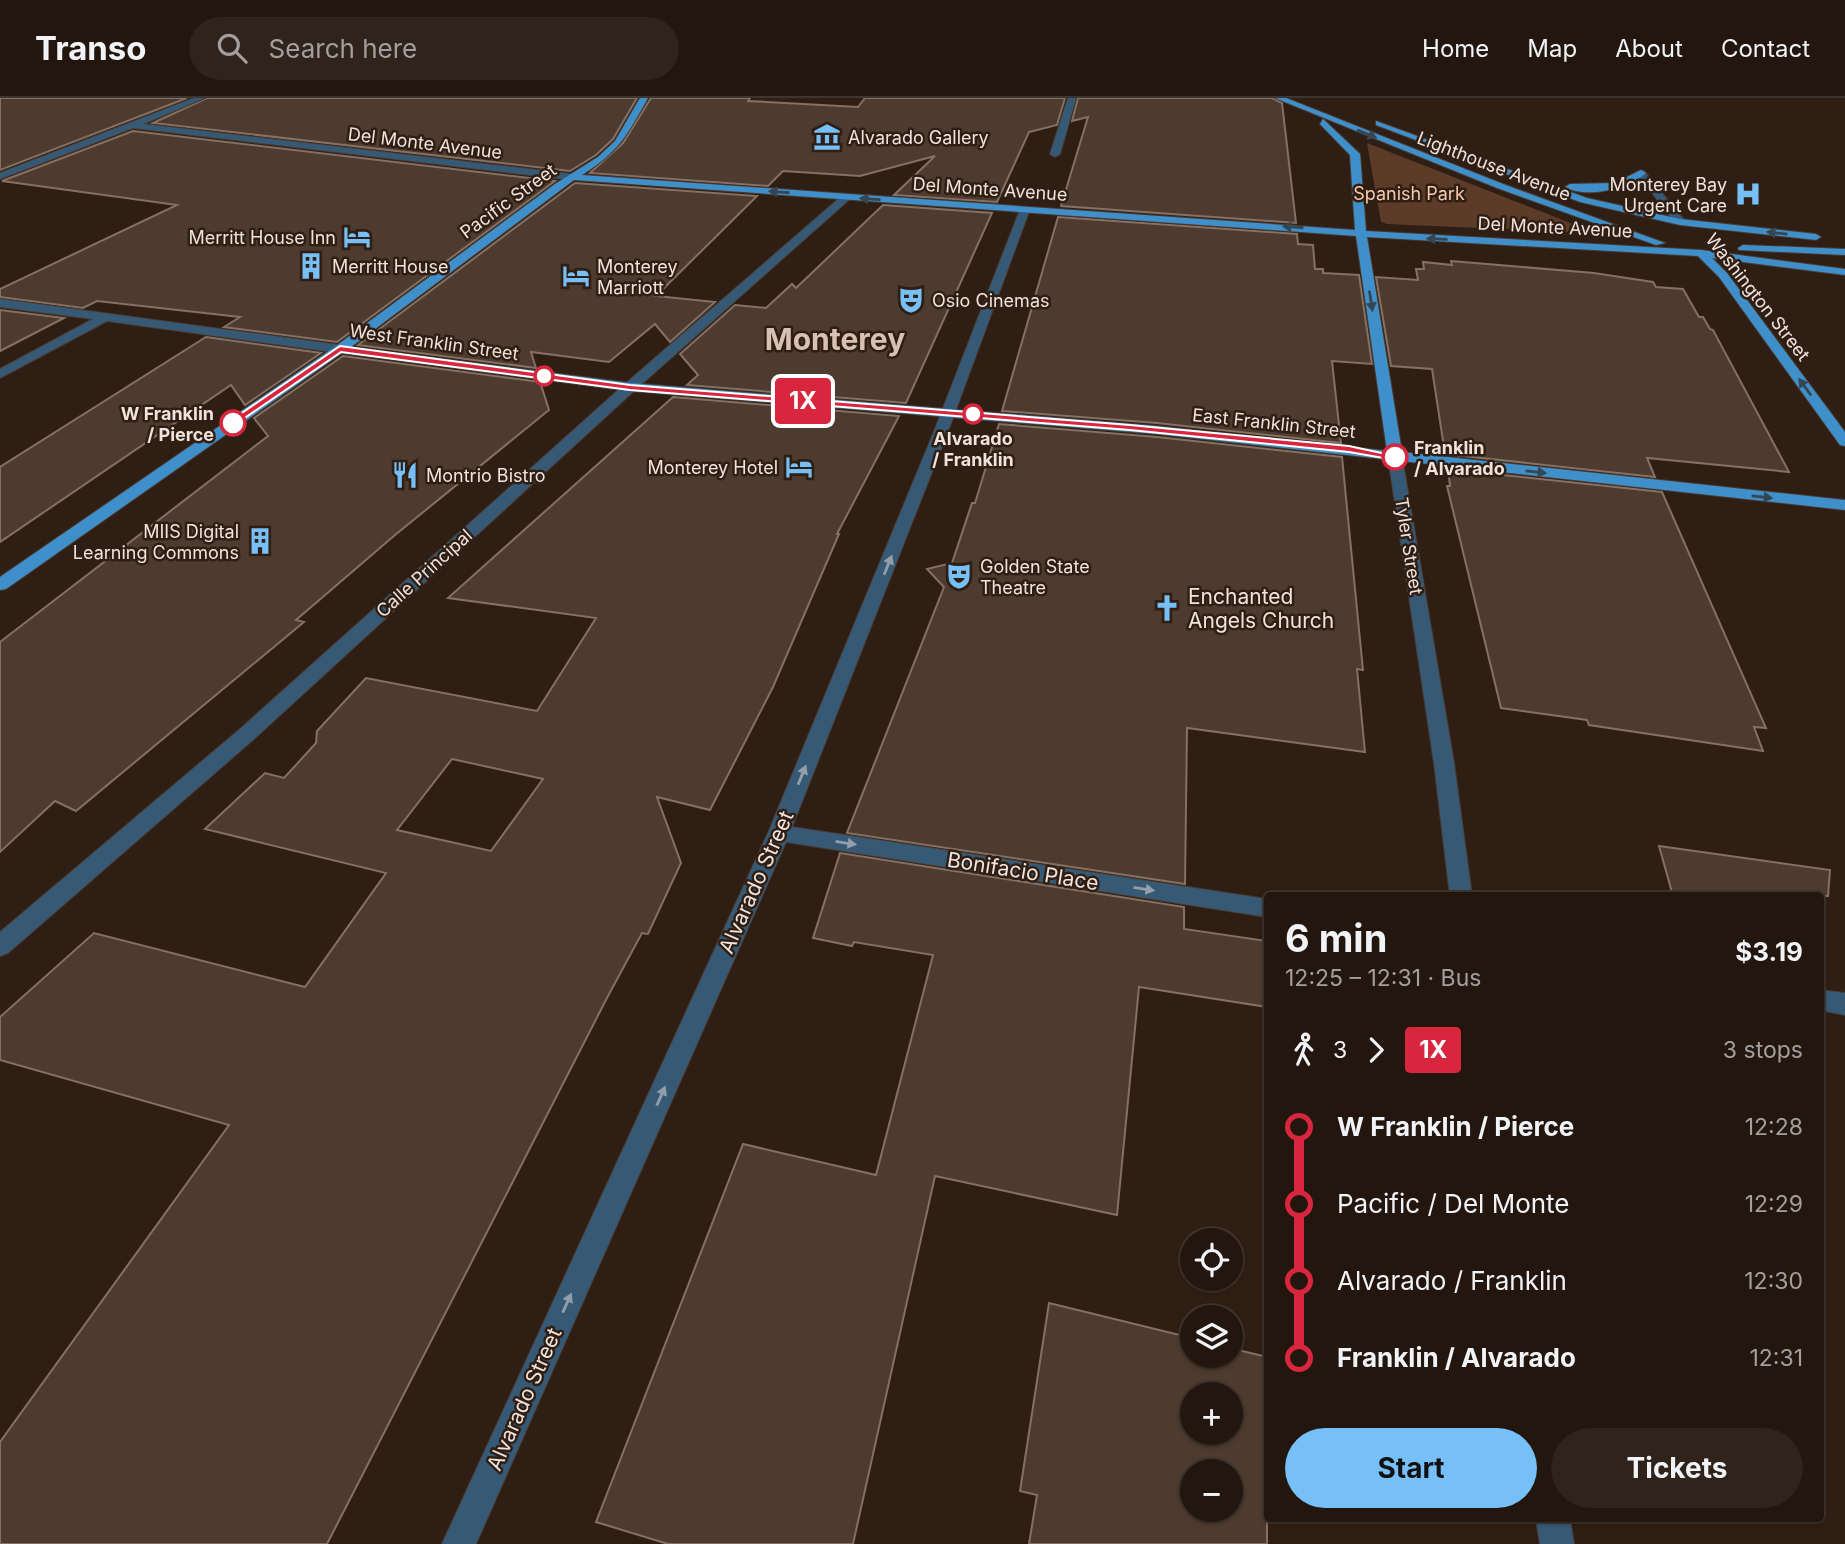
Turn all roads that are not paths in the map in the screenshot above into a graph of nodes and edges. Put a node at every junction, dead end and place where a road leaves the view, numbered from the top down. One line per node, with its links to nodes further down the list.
1 (201, 98): 7 (street)
2 (644, 98): 11 (main road, Pacific Street)
3 (1072, 98): 8 (street)
4 (1279, 98): 5 (main road, Lighthouse Avenue)
5 (1304, 108): 17 (main road, Tyler Street); 19 (main road, Lighthouse Avenue, one-way to 19)
6 (1363, 117): 12 (main road, Lighthouse Avenue)
7 (133, 125): 10 (street); 11 (street, Del Monte Avenue)
8 (1055, 154)
9 (1641, 173): 12 (main road); 15 (street, Washington Street)
10 (0, 176)
11 (572, 177): 13 (main road, Del Monte Avenue, one-way to 11); 24 (main road, Pacific Street)
12 (1532, 180): 15 (main road, Lighthouse Avenue)
13 (847, 197): 14 (main road, Del Monte Avenue, one-way to 13); 26 (street, Calle Principal)
14 (1025, 209): 17 (main road, Del Monte Avenue, one-way to 14); 27 (street, Alvarado Street)
15 (1680, 222): 16 (main road, Washington Street); 18 (main road, one-way to 15)
16 (1687, 232)
17 (1361, 233): 19 (main road, Del Monte Avenue, one-way to 17); 29 (main road, Tyler Street, one-way to 29)
18 (1826, 238)
19 (1698, 248): 20 (main road); 21 (main road, Del Monte Avenue); 28 (main road, Washington Street, one-way to 19)
20 (1845, 251)
21 (1845, 272)
22 (0, 303): 23 (street, West Franklin Street)
23 (104, 318): 24 (street, West Franklin Street); 25 (street)
24 (340, 349): 26 (main road, West Franklin Street); 31 (main road, Pacific Street)
25 (0, 374)
26 (630, 387): 27 (main road, West Franklin Street); 35 (street, Calle Principal)
27 (949, 412): 29 (main road, East Franklin Street); 32 (street, Alvarado Street, one-way to 27)
28 (1845, 442)
29 (1395, 457): 30 (main road, East Franklin Street, one-way to 30); 33 (street, Tyler Street)
30 (1845, 505)
31 (0, 585)
32 (779, 833): 34 (street, Bonifacio Place, one-way to 34); 39 (street, Alvarado Street, one-way to 32)
33 (1460, 892)
34 (1264, 908)
35 (0, 946)
36 (1824, 1001): 37 (street)
37 (1845, 1004)
38 (1553, 1522): 40 (street)
39 (459, 1544)
40 (1557, 1544)

